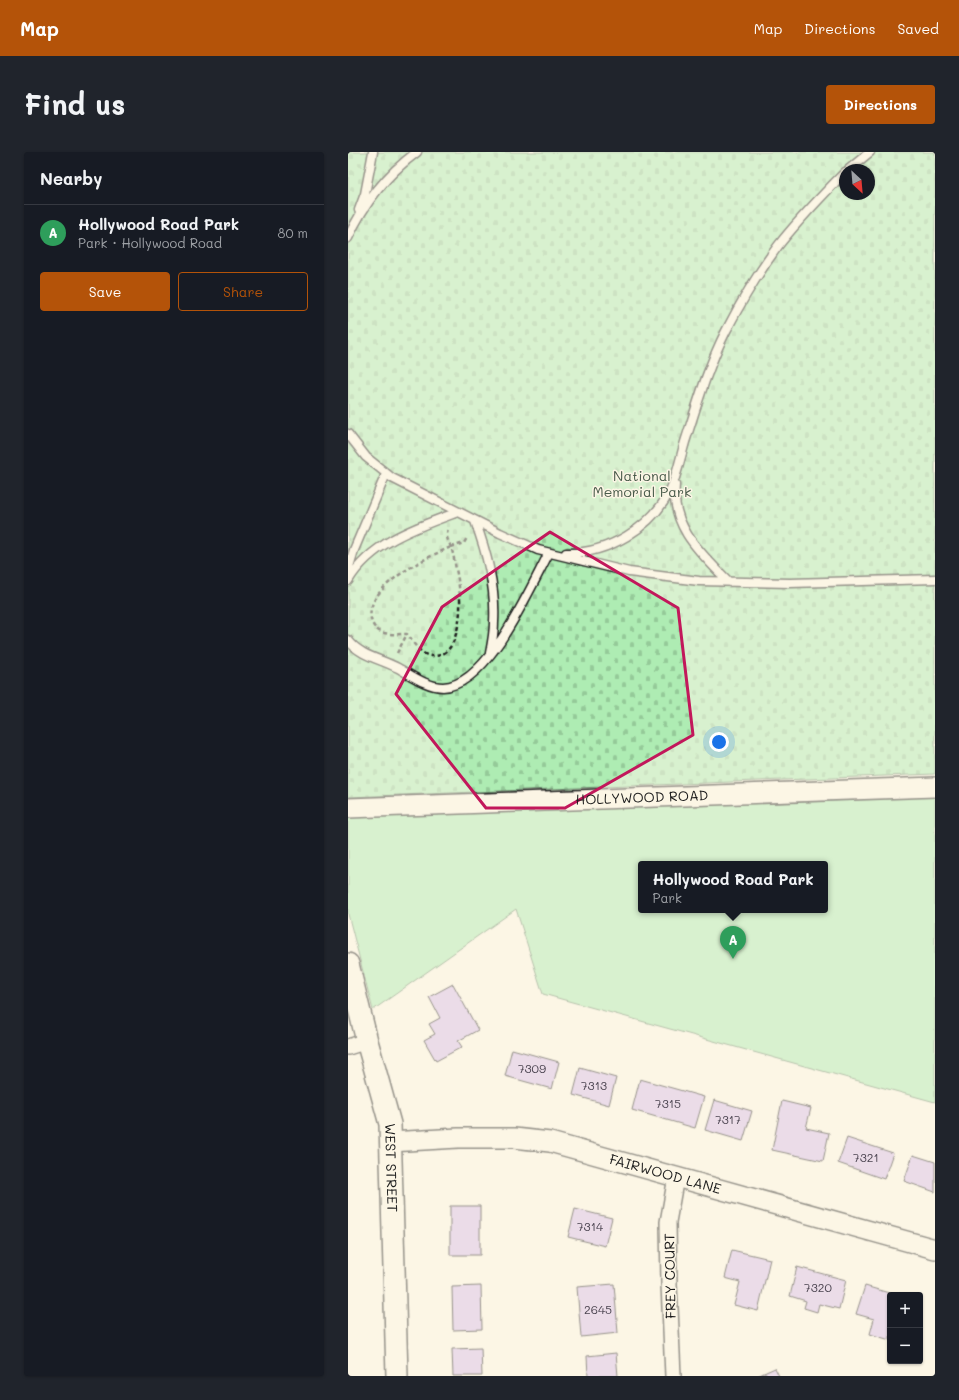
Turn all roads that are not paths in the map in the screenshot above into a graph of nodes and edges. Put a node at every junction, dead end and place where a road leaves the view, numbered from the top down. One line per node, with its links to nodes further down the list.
1 (373, 152): 6 (lane)
2 (417, 152): 6 (lane)
3 (870, 152): 4 (lane)
4 (855, 164)
5 (839, 178): 10 (lane)
6 (354, 224): 7 (lane)
7 (348, 238)
8 (348, 434): 9 (lane)
9 (386, 474): 11 (lane); 14 (lane)
10 (676, 478): 13 (lane); 17 (lane)
11 (458, 512): 12 (lane); 16 (lane)
12 (475, 520): 13 (lane); 19 (lane)
13 (549, 552): 17 (lane); 19 (lane)
14 (348, 570)
15 (935, 579): 17 (lane)
16 (348, 581)
17 (729, 582)
18 (348, 640): 19 (lane)
19 (490, 656)
20 (935, 786): 21 (street, HOLLYWOOD ROAD)
21 (348, 808)
22 (348, 964): 23 (main road, WEST STREET)
23 (358, 1044): 24 (main road, WEST STREET)
24 (390, 1142): 25 (street, FAIRWOOD LANE); 27 (main road, WEST STREET)
25 (676, 1177): 26 (street, FAIRWOOD LANE); 28 (street, FREY COURT)
26 (935, 1249)
27 (397, 1376)
28 (673, 1376)

